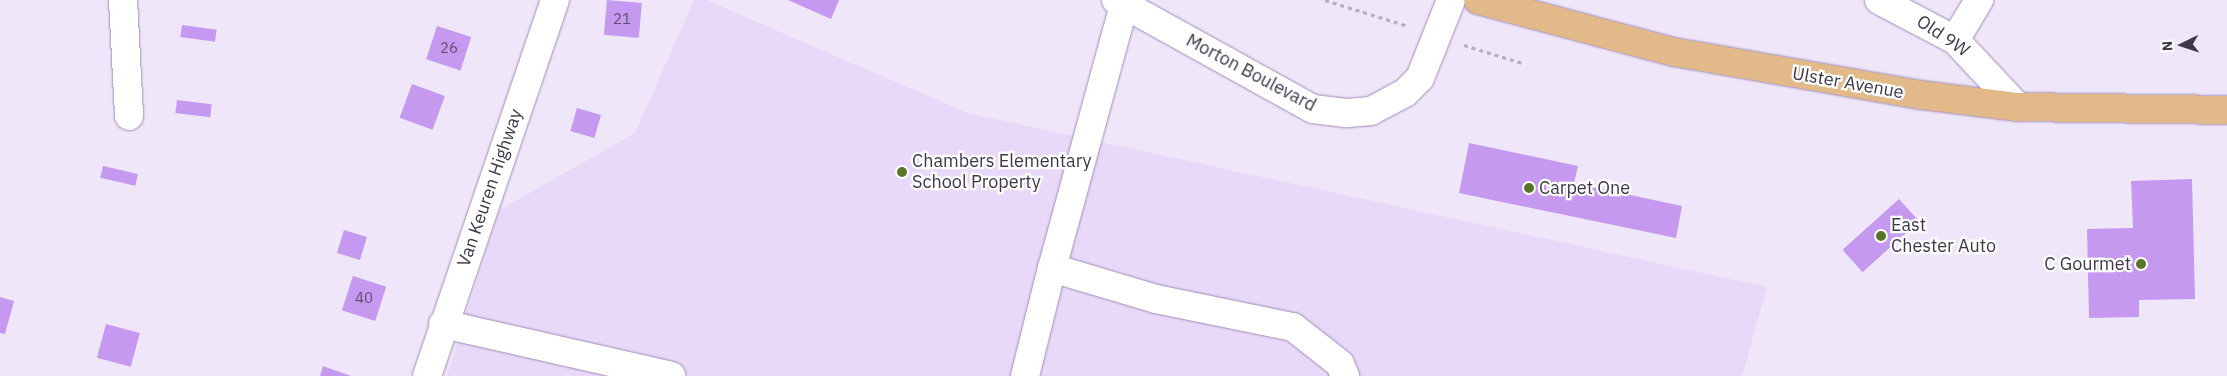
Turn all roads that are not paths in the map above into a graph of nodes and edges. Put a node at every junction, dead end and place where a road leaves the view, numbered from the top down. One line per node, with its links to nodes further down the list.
1 (123, 0): 11 (street)
2 (555, 0): 13 (street, Van Keuren Highway)
3 (1451, 0): 7 (street, Morton Boulevard)
4 (1478, 0): 9 (main road, Ulster Avenue)
5 (1879, 0): 8 (street, Old 9W)
6 (1979, 0): 8 (street)
7 (1120, 2): 12 (street)
8 (1956, 40): 9 (street, Old 9W)
9 (2018, 107): 10 (main road, Ulster Avenue)
10 (2227, 110)
11 (129, 116)
12 (1052, 268): 16 (street); 17 (street)
13 (443, 324): 14 (street, Van Keuren Highway); 15 (street)
14 (427, 376)
15 (671, 376)
16 (1025, 376)
17 (1345, 376)

